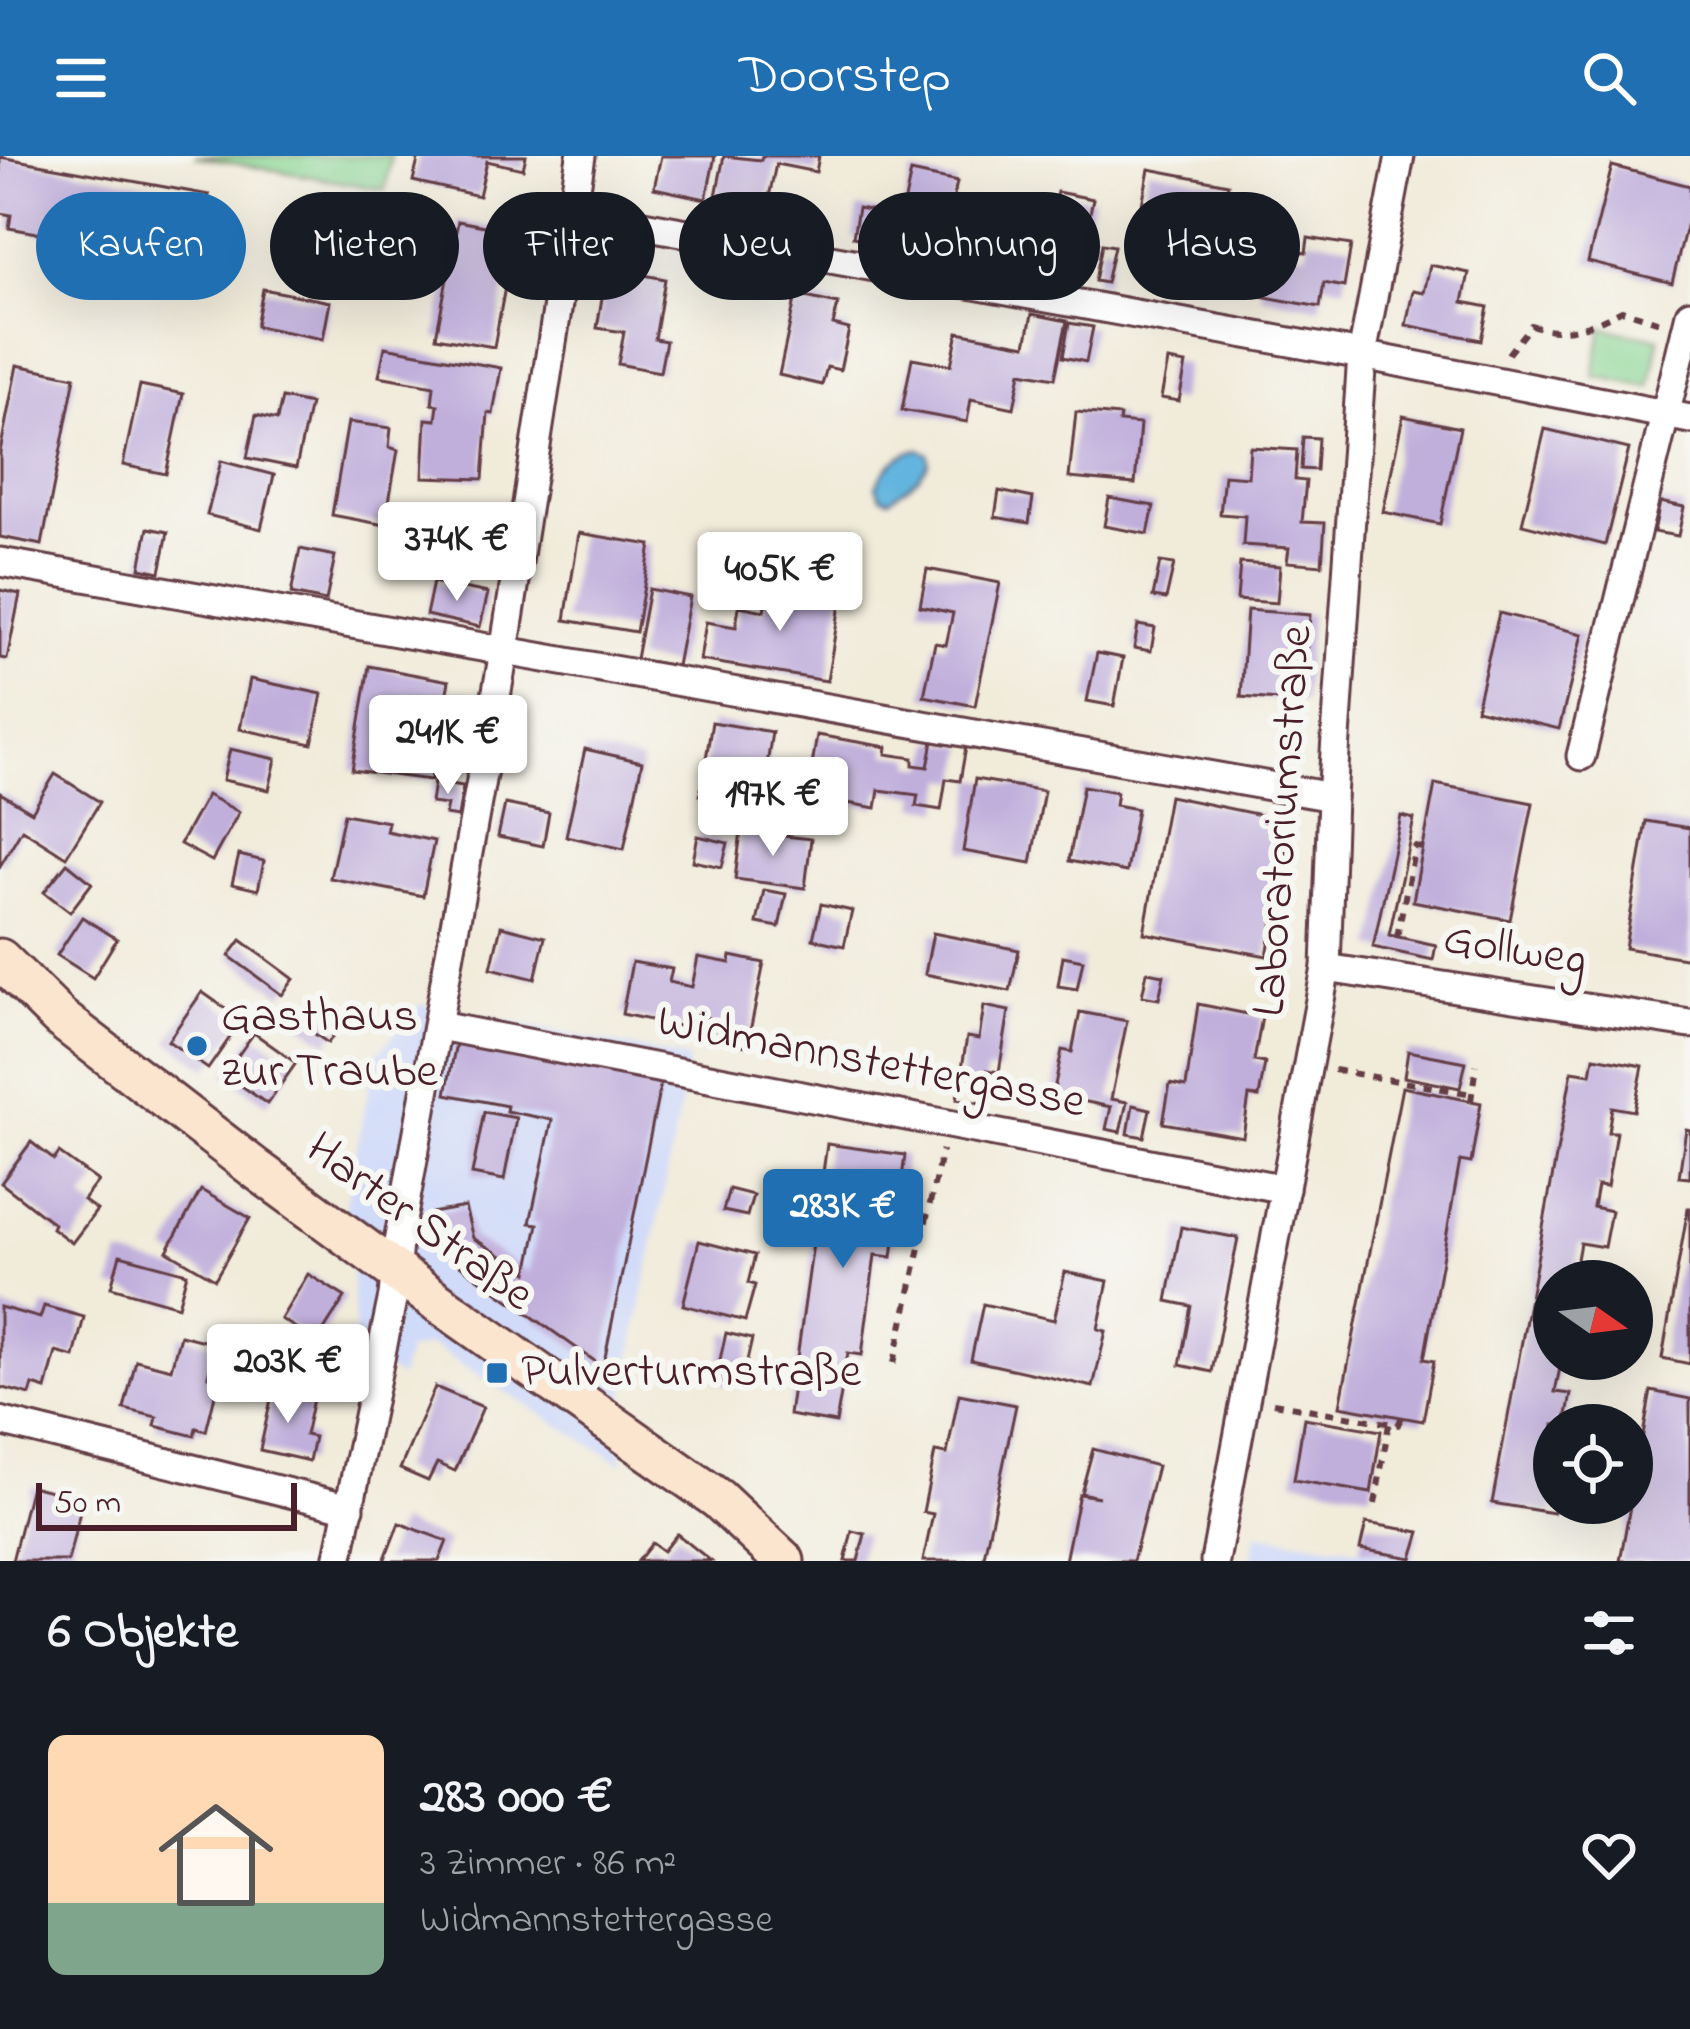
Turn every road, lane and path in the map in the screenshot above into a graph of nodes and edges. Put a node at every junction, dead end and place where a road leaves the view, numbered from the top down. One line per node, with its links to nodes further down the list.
1 (581, 156): 3 (street)
2 (1400, 156): 7 (street, Laboratoriumstraße)
3 (575, 192)
4 (655, 227): 7 (street)
5 (558, 300): 11 (street)
6 (1688, 322): 8 (path); 9 (street)
7 (1362, 355): 8 (street); 13 (street, Laboratoriumstraße)
8 (1500, 382): 9 (street)
9 (1677, 417): 12 (street)
10 (0, 562): 11 (street)
11 (504, 652): 13 (street); 19 (street)
12 (1581, 756)
13 (1332, 797): 17 (street, Laboratoriumstraße)
14 (1423, 848): 15 (path)
15 (1397, 937)
16 (0, 959): 24 (main road, Harter Straße)
17 (1325, 968): 18 (street, Gollweg); 21 (street, Laboratoriumstraße)
18 (1690, 1024)
19 (439, 1026): 22 (street, Widmannstettergasse); 24 (street)
20 (1476, 1065): 21 (path)
21 (1308, 1066): 23 (street, Laboratoriumstraße)
22 (947, 1124): 23 (street, Widmannstettergasse); 25 (path)
23 (1285, 1189): 26 (street, Laboratoriumstraße)
24 (397, 1270): 31 (street); 33 (main road, Harter Straße)
25 (894, 1363)
26 (1246, 1399): 29 (path); 34 (street, Laboratoriumstraße)
27 (1402, 1417): 29 (path)
28 (0, 1421): 31 (street)
29 (1389, 1424): 30 (path)
30 (1375, 1504)
31 (350, 1508): 32 (street)
32 (338, 1561)
33 (784, 1561)
34 (1215, 1561)

